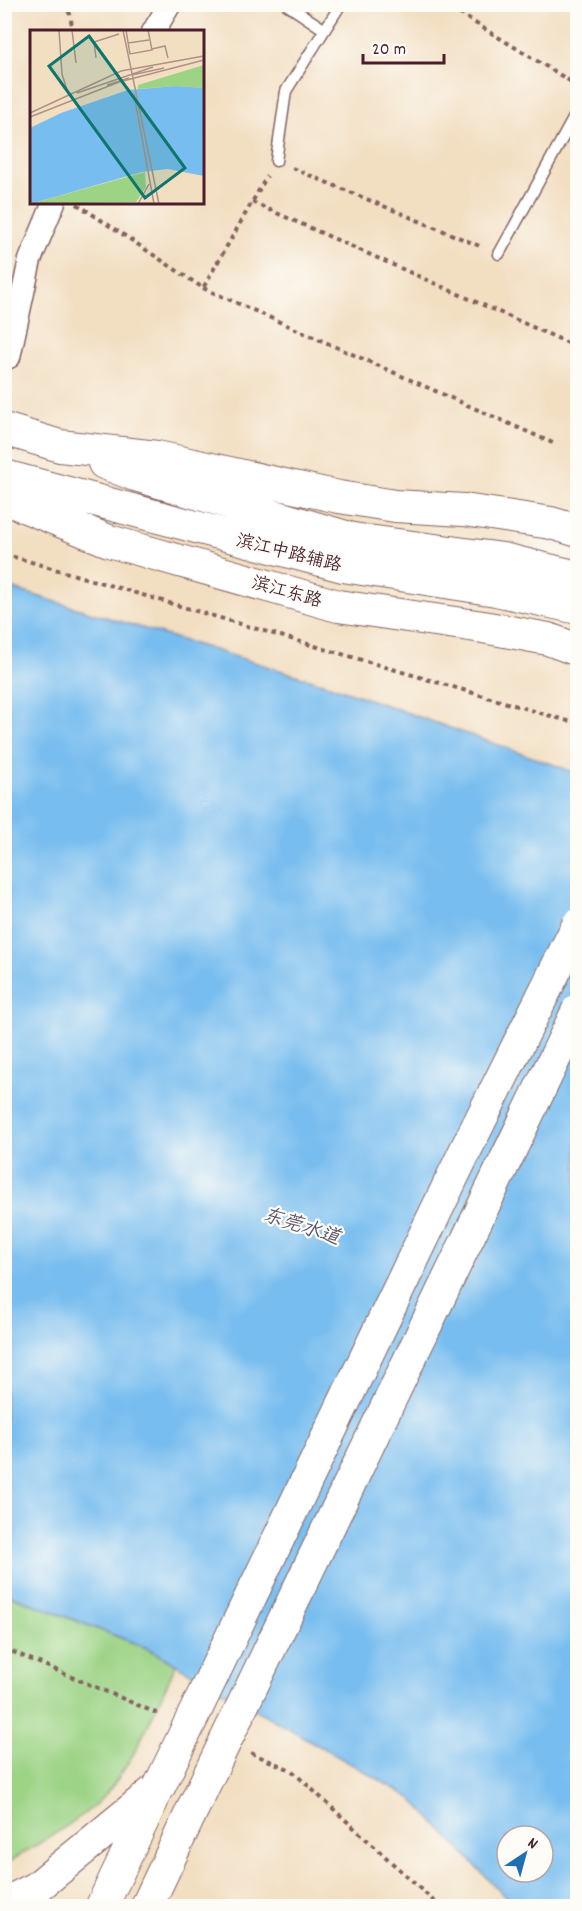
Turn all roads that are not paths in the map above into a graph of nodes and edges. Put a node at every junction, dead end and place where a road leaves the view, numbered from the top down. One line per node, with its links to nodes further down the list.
1 (170, 4): 4 (street)
2 (286, 4): 5 (lane)
3 (341, 4): 5 (lane)
4 (154, 30)
5 (325, 30): 7 (lane)
6 (578, 110): 9 (lane)
7 (276, 161)
8 (53, 204): 10 (street)
9 (499, 254)
10 (9, 357)
11 (4, 429): 12 (main road)
12 (60, 446): 15 (main road); 16 (main road, 滨江中路辅路)
13 (4, 476): 17 (main road, 滨江中路辅路)
14 (4, 498): 18 (main road, 滨江东路)
15 (578, 531)
16 (578, 577)
17 (578, 608)
18 (578, 650)
19 (578, 925): 21 (main road, bridge)
20 (578, 1010): 22 (main road, bridge)
21 (159, 1787): 23 (main road); 24 (main road)
22 (155, 1898)
23 (4, 1904)
24 (102, 1906)

